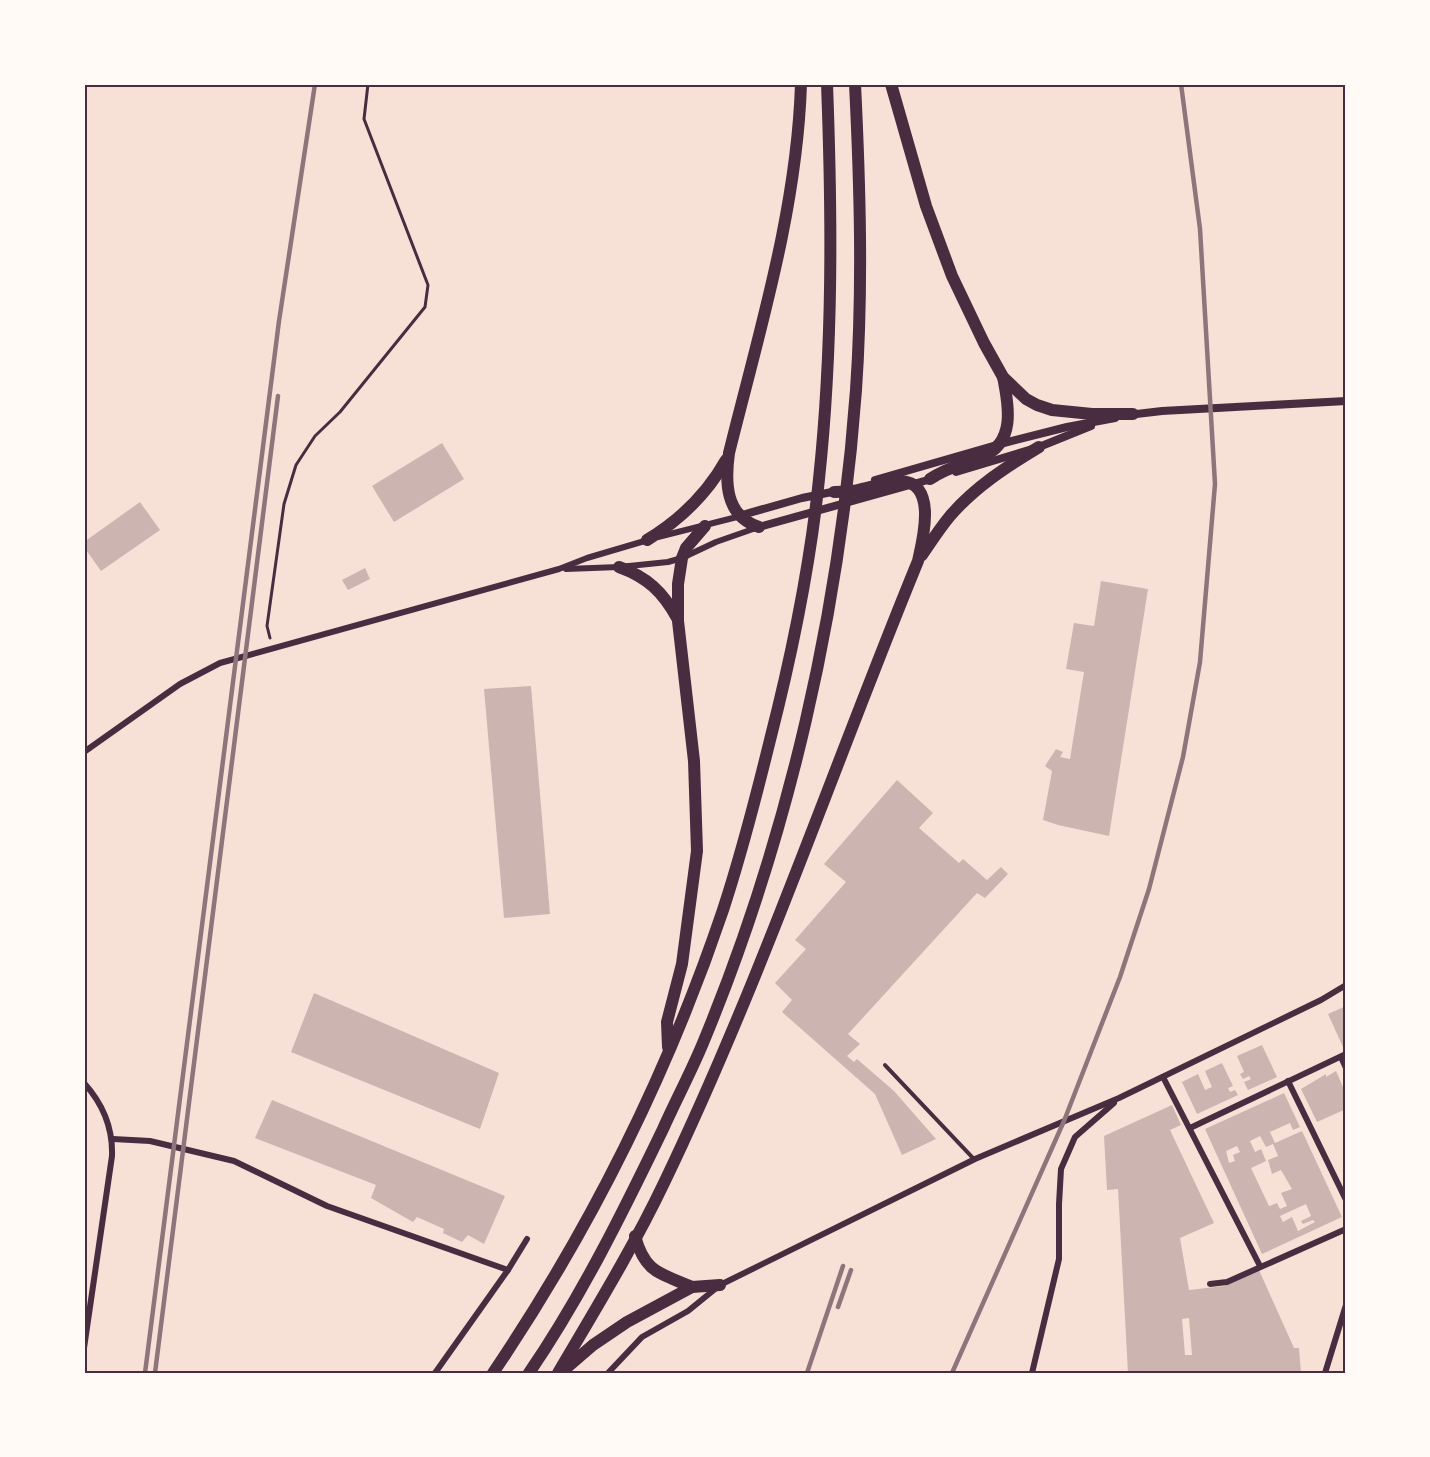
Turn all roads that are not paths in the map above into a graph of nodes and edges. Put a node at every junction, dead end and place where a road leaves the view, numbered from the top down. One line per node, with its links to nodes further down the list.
1 (801, 84): 11 (highway)
2 (827, 84): 26 (highway)
3 (855, 84): 50 (highway)
4 (891, 84): 5 (highway)
5 (1003, 377): 7 (highway); 9 (highway)
6 (1346, 401): 7 (street)
7 (1133, 414): 8 (street)
8 (1104, 420): 9 (street); 10 (street)
9 (1000, 444): 12 (highway); 14 (street)
10 (1039, 447): 12 (street); 20 (highway)
11 (729, 453): 15 (highway); 18 (highway)
12 (930, 479): 13 (street)
13 (911, 483): 14 (highway); 17 (street); 20 (highway)
14 (834, 492): 15 (street)
15 (742, 515): 16 (street); 17 (highway)
16 (705, 525): 18 (street); 19 (highway)
17 (759, 527): 19 (street)
18 (647, 540): 22 (street)
19 (682, 558): 21 (street); 23 (highway)
20 (918, 561): 39 (highway)
21 (619, 567): 22 (street); 23 (highway)
22 (560, 569): 24 (street)
23 (678, 621): 26 (highway)
24 (84, 752)
25 (1346, 985): 30 (street)
26 (669, 1051): 49 (highway)
27 (1343, 1056): 29 (street); 31 (street)
28 (885, 1065): 36 (lane)
29 (1346, 1068)
30 (1163, 1077): 33 (street); 34 (street)
31 (1288, 1081): 34 (street); 37 (street)
32 (84, 1083): 35 (street)
33 (1119, 1098): 36 (street); 53 (street)
34 (1190, 1128): 41 (street)
35 (112, 1139): 42 (street); 47 (street)
36 (975, 1159): 44 (street)
37 (1346, 1200)
38 (1346, 1229): 41 (street)
39 (635, 1236): 45 (highway); 51 (highway)
40 (527, 1239): 42 (street)
41 (1260, 1266): 43 (street)
42 (508, 1270): 48 (street)
43 (1210, 1284)
44 (720, 1285): 45 (highway); 52 (street)
45 (692, 1287): 51 (highway)
46 (1346, 1305): 54 (street)
47 (84, 1348)
48 (435, 1373)
49 (493, 1373)
50 (529, 1373)
51 (560, 1373)
52 (608, 1373)
53 (1032, 1373)
54 (1325, 1373)

